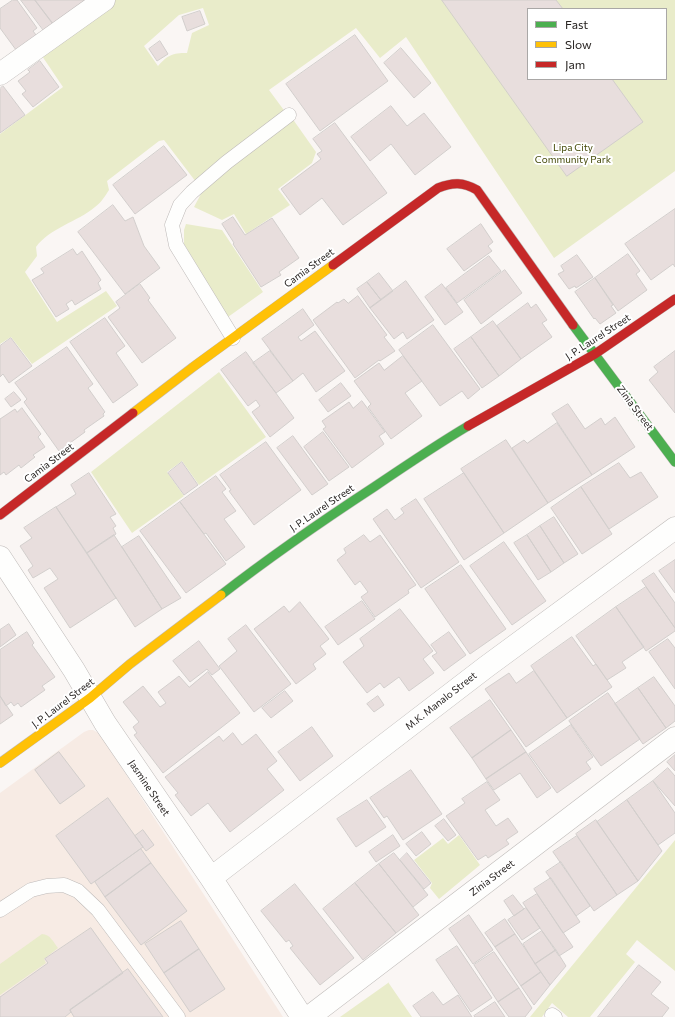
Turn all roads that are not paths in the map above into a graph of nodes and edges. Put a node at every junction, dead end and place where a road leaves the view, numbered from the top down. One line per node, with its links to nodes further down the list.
1 (104, 0): 2 (street)
2 (0, 74)
3 (289, 115): 5 (lane)
4 (675, 299): 6 (street, J. P. Laurel Street)
5 (232, 338): 6 (street, Camia Street); 8 (street, Camia Street)
6 (595, 354): 7 (street, Zinia Street); 11 (street, J. P. Laurel Street)
7 (675, 462)
8 (0, 515)
9 (675, 528): 14 (street, M.K. Manalo Street)
10 (0, 557): 11 (street, Jasmine Street)
11 (90, 698): 13 (street, J. P. Laurel Street); 14 (street, Jasmine Street)
12 (675, 738): 18 (street, Zinia Street)
13 (0, 762)
14 (211, 878): 17 (street, Jasmine Street)
15 (0, 910): 16 (lane)
16 (178, 1017)
17 (302, 1017)
18 (309, 1017)

